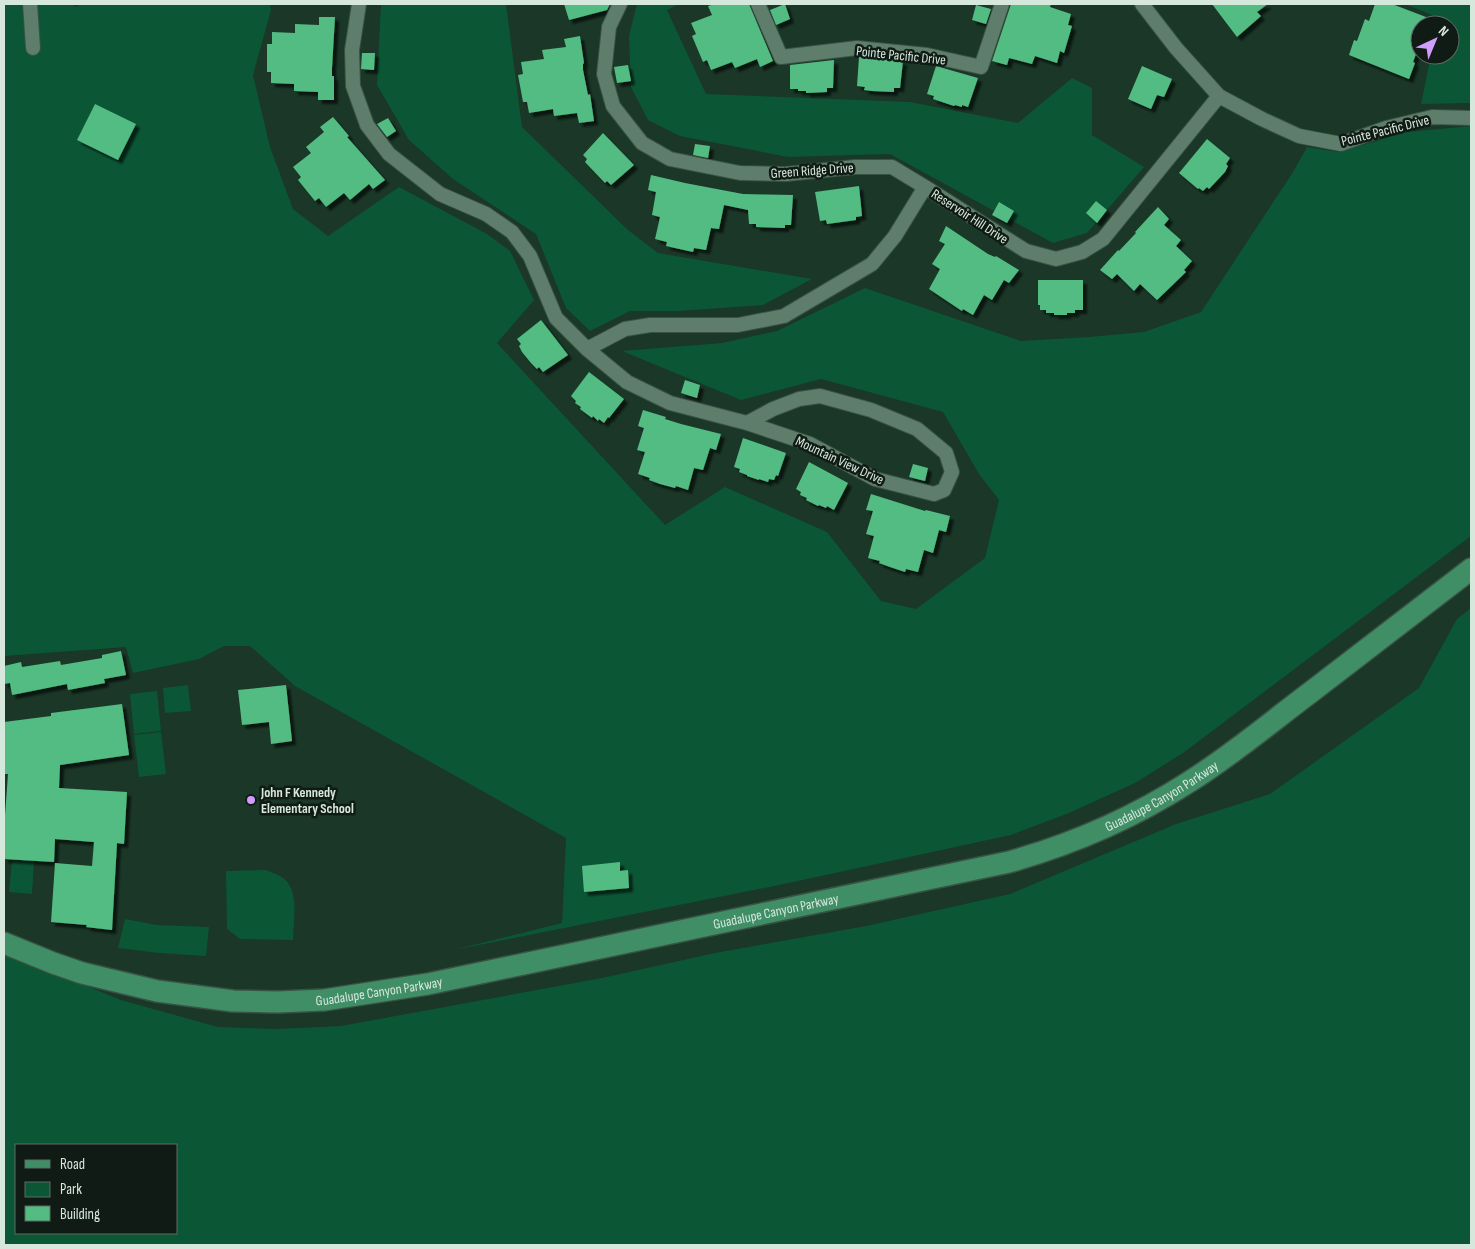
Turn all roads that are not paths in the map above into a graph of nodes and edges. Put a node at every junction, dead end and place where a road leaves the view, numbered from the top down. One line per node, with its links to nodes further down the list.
1 (30, 4): 7 (street)
2 (359, 4): 11 (street, Mountain View Drive)
3 (620, 4): 10 (street, Green Ridge Drive)
4 (758, 4): 5 (street, Pointe Pacific Drive)
5 (1002, 4)
6 (1142, 4): 8 (street, Pointe Pacific Drive)
7 (33, 48)
8 (1219, 96): 9 (street, Pointe Pacific Drive); 10 (street, Reservoir Hill Drive)
9 (1471, 118)
10 (925, 187): 11 (street, Reservoir Hill Drive)
11 (587, 349): 12 (street, Mountain View Drive)
12 (747, 423): 12 (street, Mountain View Drive)
13 (1471, 569): 14 (main road, Guadalupe Canyon Parkway)
14 (4, 943)

